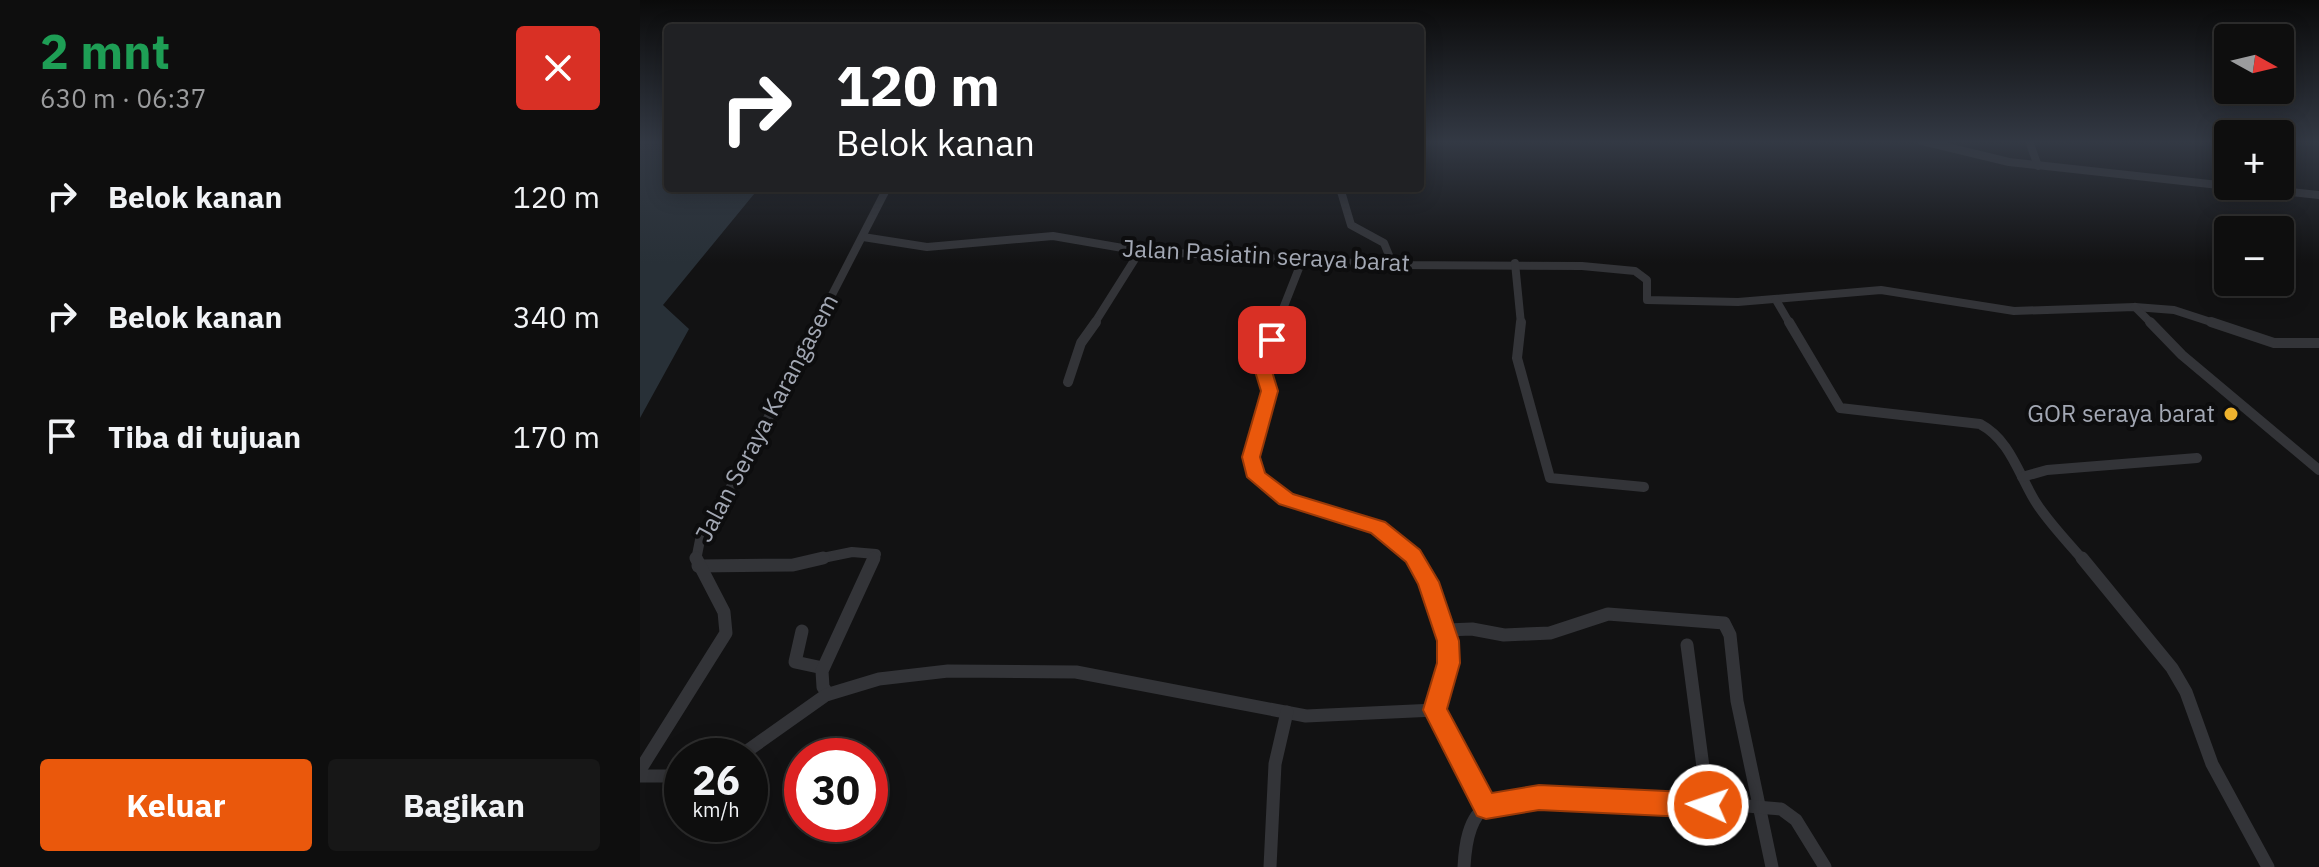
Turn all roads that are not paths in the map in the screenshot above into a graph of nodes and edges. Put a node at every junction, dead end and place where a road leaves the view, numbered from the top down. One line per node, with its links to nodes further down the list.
1 (2186, 181): 2 (street)
2 (2214, 184)
3 (885, 192): 7 (street, Jalan Seraya Karangasem)
4 (1341, 192): 11 (street)
5 (2294, 192): 6 (street)
6 (2319, 195)
7 (863, 237): 8 (street, Jalan Pasiatin seraya barat); 20 (street, Jalan Seraya Karangasem)
8 (1140, 251): 9 (street, Jalan Pasiatin seraya barat); 15 (street)
9 (1303, 258): 11 (street, Jalan Pasiatin seraya barat); 21 (street)
10 (1515, 263): 11 (street, Jalan Pasiatin seraya barat); 12 (street, Jalan Pasiatin seraya barat); 19 (street)
11 (1393, 265)
12 (1776, 300): 13 (street); 18 (street)
13 (2135, 307): 14 (street); 17 (street)
14 (2319, 343)
15 (1068, 382)
16 (2197, 458): 18 (street)
17 (2319, 470)
18 (2022, 477): 39 (street)
19 (1644, 487)
20 (698, 566): 24 (street); 29 (street, Jalan Seraya Karangasem)
21 (1446, 630): 26 (street); 34 (street)
22 (802, 631): 24 (street)
23 (1687, 645): 32 (street)
24 (823, 668): 25 (street)
25 (828, 694): 27 (street); 28 (street)
26 (1435, 710): 27 (street); 33 (street)
27 (1287, 712): 35 (street)
28 (766, 738)
29 (640, 770)
30 (640, 776): 31 (street)
31 (664, 776)
32 (1708, 805): 33 (street); 34 (street)
33 (1486, 807): 36 (street)
34 (1762, 808): 37 (street); 38 (street)
35 (1270, 867)
36 (1464, 867)
37 (1772, 867)
38 (1825, 867)
39 (2268, 867)

